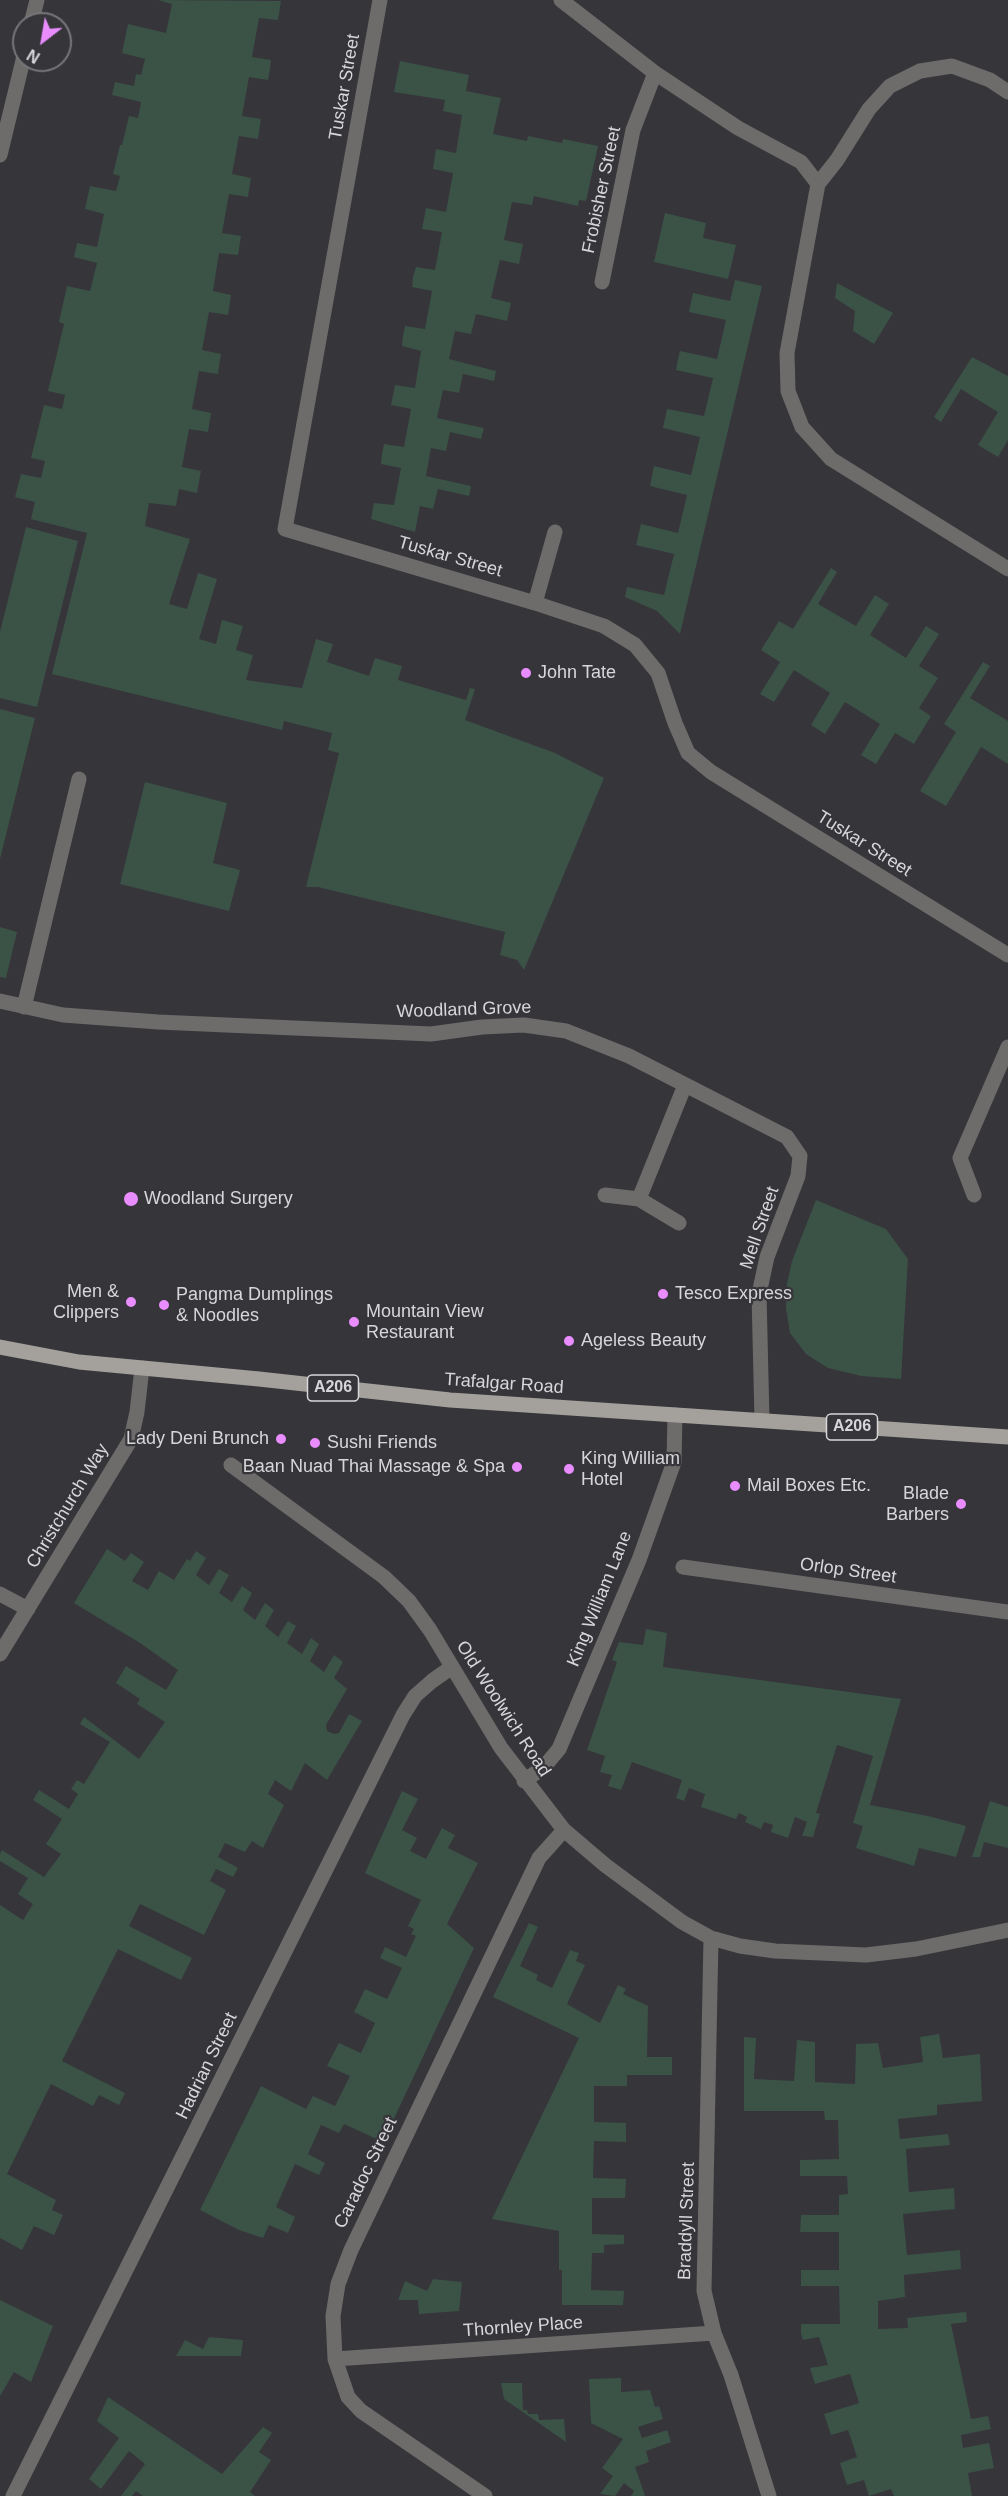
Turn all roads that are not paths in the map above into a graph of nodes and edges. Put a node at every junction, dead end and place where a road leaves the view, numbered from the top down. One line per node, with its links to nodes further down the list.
1 (380, 0): 11 (street, Tuskar Street)
2 (561, 0): 4 (street)
3 (20, 72): 6 (street)
4 (656, 73): 7 (street); 8 (street, Frobisher Street)
5 (1008, 92): 7 (street)
6 (0, 155)
7 (818, 184): 10 (street)
8 (602, 282)
9 (555, 532): 11 (street)
10 (1008, 569)
11 (535, 603): 13 (street, Tuskar Street)
12 (79, 779): 15 (street)
13 (1008, 955)
14 (0, 1001): 15 (street, Woodland Grove)
15 (24, 1007): 18 (street, Woodland Grove)
16 (1008, 1047): 17 (street)
17 (1003, 1073): 21 (street)
18 (685, 1085): 19 (street, Woodland Grove); 22 (street)
19 (800, 1156): 27 (street, Mell Street)
20 (605, 1195): 22 (street)
21 (974, 1195)
22 (639, 1199): 23 (street)
23 (679, 1223)
24 (0, 1347): 25 (main road, Trafalgar Road / A206)
25 (142, 1368): 26 (main road, Trafalgar Road / A206); 32 (street, Christchurch Way)
26 (675, 1415): 27 (main road, Trafalgar Road / A206); 36 (street, King William Lane)
27 (762, 1420): 28 (main road, Trafalgar Road / A206)
28 (1008, 1437)
29 (231, 1465): 35 (street, Old Woolwich Road)
30 (683, 1568): 33 (street, Orlop Street)
31 (0, 1594): 32 (street)
32 (28, 1609): 34 (street, Christchurch Way)
33 (1008, 1612)
34 (0, 1653)
35 (452, 1667): 36 (street, Old Woolwich Road); 42 (street, Hadrian Street)
36 (524, 1781): 37 (street, Old Woolwich Road)
37 (564, 1830): 39 (street, Old Woolwich Road); 41 (street, Caradoc Street)
38 (1008, 1930): 39 (street, Old Woolwich Road)
39 (711, 1938): 40 (street, Braddyll Street)
40 (714, 2333): 41 (street, Thornley Place); 44 (street, Braddyll Street)
41 (335, 2359): 43 (street, Caradoc Street)
42 (13, 2496)
43 (485, 2496)
44 (769, 2496)

